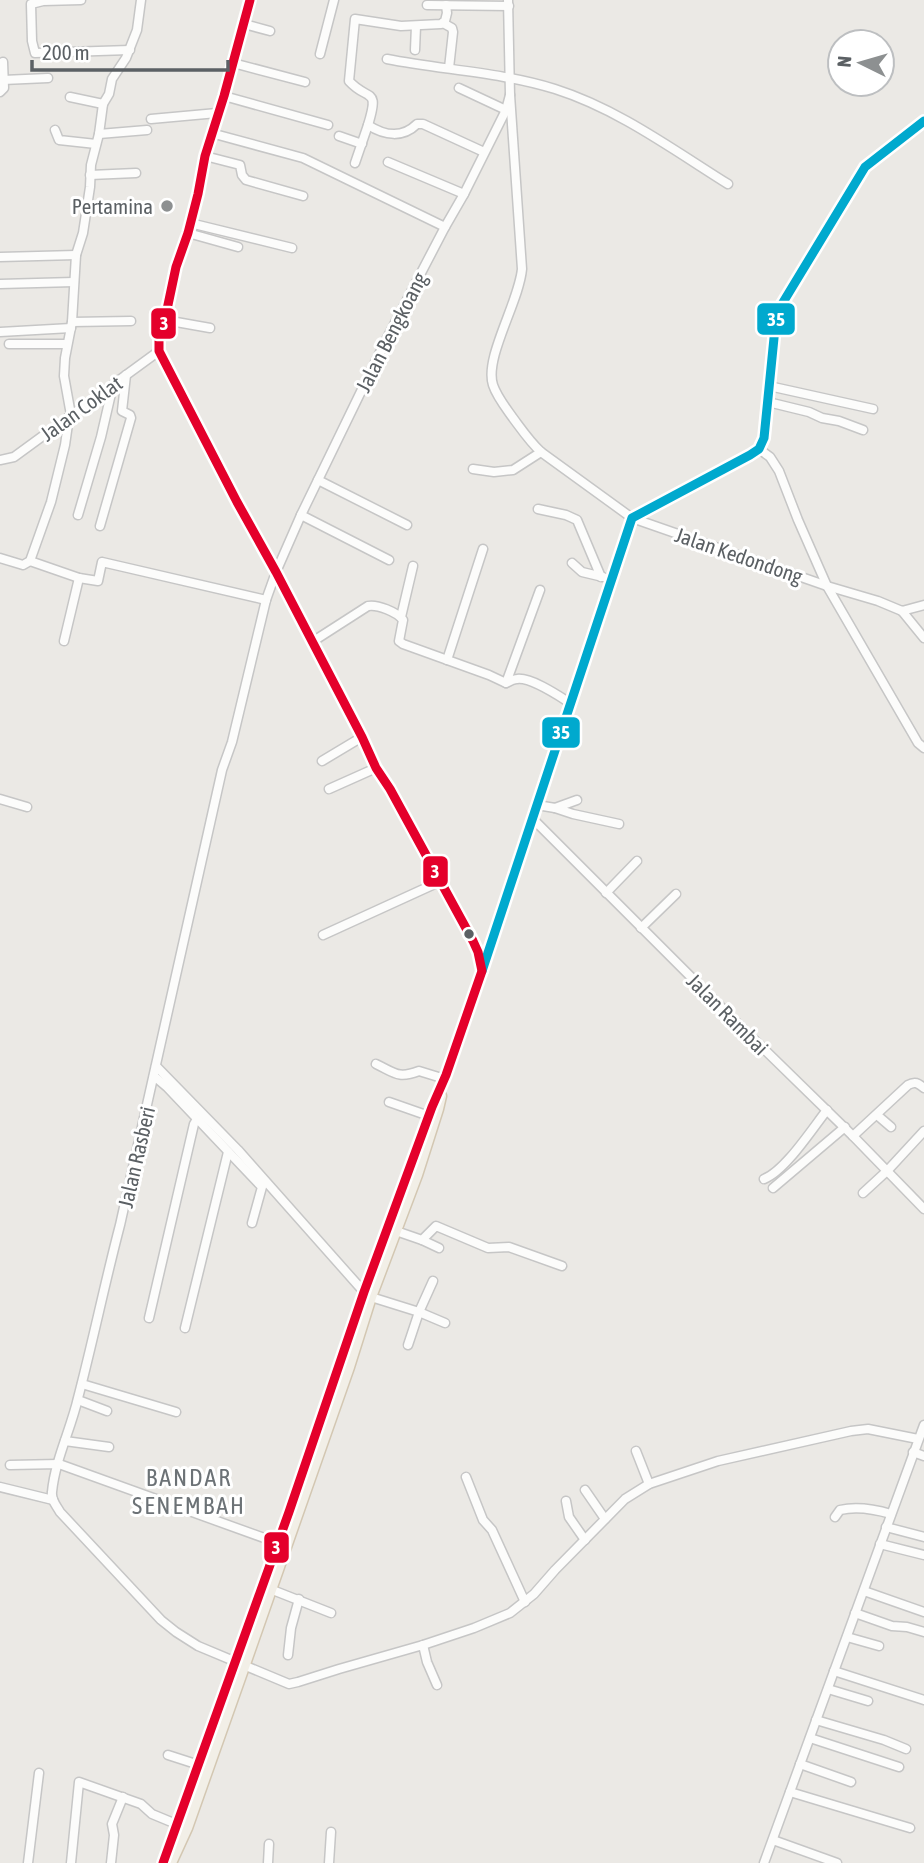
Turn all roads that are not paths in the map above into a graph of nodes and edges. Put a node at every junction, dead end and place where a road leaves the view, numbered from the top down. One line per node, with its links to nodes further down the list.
1 (81, 0): 5 (street)
2 (141, 0): 13 (street)
3 (250, 0): 10 (main road)
4 (334, 0): 15 (street)
5 (43, 1): 13 (street)
6 (509, 3): 8 (street); 21 (street, Jalan Kedondong)
7 (427, 5): 8 (street)
8 (446, 5): 9 (street)
9 (443, 23): 11 (street); 19 (street)
10 (244, 24): 12 (street); 18 (main road)
11 (416, 26): 14 (street); 35 (street)
12 (270, 32)
13 (130, 50): 29 (street)
14 (415, 50)
15 (320, 54)
16 (387, 60): 19 (street)
17 (2, 62): 22 (street)
18 (233, 63): 23 (street); 27 (main road)
19 (449, 68): 21 (street)
20 (48, 78): 22 (street)
21 (510, 78): 26 (street, Jalan Kedondong); 49 (street)
22 (4, 80): 25 (street)
23 (305, 82)
24 (459, 88): 30 (street)
25 (0, 92)
26 (510, 95): 30 (street, Jalan Bengkoang); 76 (street, Jalan Kedondong)
27 (224, 96): 31 (main road); 34 (street)
28 (70, 97): 29 (street)
29 (103, 104): 39 (street)
30 (506, 110): 43 (street, Jalan Bengkoang)
31 (218, 113): 32 (street); 38 (main road)
32 (151, 119)
33 (924, 121): 70 (street)
34 (328, 125)
35 (368, 125): 42 (street); 43 (street)
36 (55, 130): 41 (street)
37 (147, 130): 39 (street)
38 (211, 133): 44 (main road); 52 (street)
39 (99, 134): 41 (street)
40 (340, 136): 42 (street)
41 (96, 144): 48 (street)
42 (362, 144): 46 (street)
43 (484, 152): 50 (street, Jalan Bengkoang)
44 (205, 156): 51 (street); 53 (main road)
45 (388, 162): 50 (street)
46 (355, 163)
47 (136, 173): 48 (street)
48 (90, 174): 56 (street)
49 (728, 184)
50 (464, 194): 52 (street, Jalan Bengkoang)
51 (303, 196)
52 (445, 227): 80 (street, Jalan Bengkoang)
53 (189, 228): 54 (street); 55 (street); 60 (main road)
54 (238, 247)
55 (292, 247)
56 (76, 255): 57 (street); 58 (street)
57 (0, 257)
58 (74, 282): 59 (street); 62 (street)
59 (0, 284)
60 (165, 320): 63 (street); 67 (main road)
61 (131, 321): 62 (street)
62 (71, 325): 64 (street); 66 (street)
63 (210, 328)
64 (0, 332)
65 (9, 344): 66 (street)
66 (67, 344): 73 (street)
67 (159, 351): 68 (street, Jalan Coklat); 93 (main road)
68 (126, 375): 69 (street, Jalan Coklat); 86 (street)
69 (113, 385): 73 (street, Jalan Coklat); 82 (street)
70 (769, 386): 71 (street); 72 (street)
71 (768, 402): 74 (street); 75 (street)
72 (873, 409)
73 (70, 416): 77 (street, Jalan Coklat); 90 (street)
74 (863, 430)
75 (759, 449): 84 (street); 97 (street)
76 (541, 452): 78 (street); 84 (street, Jalan Kedondong)
77 (1, 460): 79 (street)
78 (473, 468)
79 (0, 470)
80 (318, 480): 83 (street, Jalan Bengkoang); 85 (street)
81 (538, 509): 94 (street)
82 (78, 515)
83 (301, 515): 89 (street); 93 (street, Jalan Bengkoang)
84 (632, 518): 96 (street); 97 (street, Jalan Kedondong)
85 (407, 525)
86 (100, 526)
87 (483, 549): 106 (street)
88 (0, 558): 90 (street)
89 (388, 560)
90 (30, 561): 95 (street)
91 (572, 563): 94 (street)
92 (413, 566): 102 (street)
93 (276, 572): 99 (street, Jalan Rasberi); 105 (main road)
94 (601, 577): 96 (street)
95 (79, 578): 99 (street); 104 (street)
96 (613, 580): 108 (street)
97 (827, 586): 101 (street, Jalan Kedondong); 110 (street)
98 (540, 590): 107 (street)
99 (266, 600): 129 (street, Jalan Rasberi)
100 (924, 606): 101 (street)
101 (902, 611): 103 (street)
102 (401, 617): 105 (street); 106 (street)
103 (924, 638)
104 (64, 641)
105 (312, 642): 109 (main road)
106 (447, 660): 107 (street)
107 (506, 683): 108 (street)
108 (570, 703): 116 (street)
109 (362, 737): 111 (street); 112 (main road)
110 (924, 748)
111 (322, 761)
112 (376, 768): 113 (street); 122 (main road)
113 (329, 789)
114 (0, 799): 117 (street)
115 (577, 800): 118 (street)
116 (537, 805): 118 (street); 119 (street)
117 (27, 807)
118 (555, 808): 120 (street)
119 (533, 819): 123 (street, Jalan Rambai); 127 (street)
120 (619, 824)
121 (637, 861): 123 (street)
122 (439, 882): 126 (street); 127 (main road)
123 (606, 893): 125 (street, Jalan Rambai)
124 (676, 894): 125 (street)
125 (641, 928): 134 (street, Jalan Rambai)
126 (323, 936)
127 (482, 971): 131 (main road)
128 (376, 1064): 131 (street)
129 (156, 1066): 130 (street, Jalan Rasberi); 154 (street)
130 (154, 1076): 137 (street); 160 (street, Jalan Rasberi)
131 (444, 1080): 136 (main road); 149 (main road)
132 (924, 1088): 135 (street)
133 (389, 1102): 136 (street)
134 (827, 1110): 138 (street, Jalan Rambai); 144 (street)
135 (877, 1115): 139 (street); 141 (street)
136 (429, 1116): 154 (main road)
137 (197, 1119): 142 (street); 156 (street)
138 (845, 1127): 141 (street, Jalan Rambai); 145 (street)
139 (891, 1127)
140 (924, 1132): 143 (street)
141 (853, 1136): 143 (street, Jalan Rambai)
142 (228, 1152): 148 (street); 158 (street)
143 (888, 1170): 146 (street); 147 (street, Jalan Rambai)
144 (764, 1179)
145 (773, 1188)
146 (863, 1193)
147 (924, 1209)
148 (252, 1223)
149 (396, 1231): 150 (street); 154 (main road)
150 (422, 1240): 151 (street); 152 (street)
151 (439, 1248)
152 (562, 1266)
153 (433, 1281): 155 (street)
154 (368, 1294): 155 (street); 185 (main road); 188 (main road)
155 (419, 1312): 157 (street); 159 (street)
156 (149, 1318)
157 (445, 1323)
158 (185, 1328)
159 (408, 1345)
160 (82, 1384): 161 (street, Jalan Rasberi); 163 (street)
161 (78, 1400): 162 (street); 166 (street, Jalan Rasberi)
162 (107, 1411)
163 (176, 1412)
164 (924, 1425): 165 (street)
165 (918, 1439): 169 (street); 174 (street)
166 (65, 1441): 167 (street); 171 (street, Jalan Rasberi)
167 (109, 1447)
168 (636, 1451): 174 (street)
169 (913, 1452): 170 (street); 179 (street)
170 (924, 1456)
171 (59, 1464): 172 (street); 177 (street, Jalan Rasberi); 185 (street)
172 (10, 1465)
173 (466, 1477): 191 (street)
174 (649, 1484): 181 (street)
175 (0, 1487): 177 (street)
176 (585, 1490): 181 (street)
177 (53, 1500): 200 (street)
178 (566, 1501): 184 (street)
179 (891, 1514): 180 (street); 182 (street)
180 (835, 1517)
181 (605, 1519): 184 (street)
182 (886, 1527): 183 (street); 186 (street)
183 (924, 1537)
184 (584, 1540): 191 (street)
185 (278, 1543): 200 (main road)
186 (880, 1544): 187 (street); 189 (street)
187 (924, 1555)
188 (271, 1589): 190 (street); 200 (main road)
189 (864, 1591): 192 (street); 194 (street)
190 (299, 1599): 193 (street); 199 (street)
191 (525, 1602): 197 (street)
192 (924, 1612)
193 (331, 1613)
194 (855, 1613): 195 (street); 196 (street)
195 (924, 1632)
196 (847, 1637): 198 (street); 201 (street)
197 (423, 1645): 200 (street); 202 (street)
198 (879, 1646)
199 (288, 1655)
200 (240, 1663): 211 (main road); 217 (main road)
201 (834, 1671): 203 (street); 204 (street)
202 (437, 1685)
203 (828, 1689): 205 (street); 206 (street)
204 (924, 1700)
205 (868, 1701)
206 (816, 1720): 207 (street); 208 (street)
207 (810, 1738): 210 (street); 212 (street)
208 (906, 1749)
209 (168, 1755): 211 (street)
210 (800, 1764): 214 (street); 215 (street)
211 (199, 1765): 217 (main road)
212 (899, 1767)
213 (39, 1773): 222 (street)
214 (851, 1782)
215 (790, 1793): 218 (street); 220 (street)
216 (123, 1797): 217 (street); 223 (street); 224 (street)
217 (182, 1826): 225 (main road); 226 (main road)
218 (909, 1828)
219 (331, 1832): 228 (street)
220 (773, 1840): 229 (street); 230 (street)
221 (269, 1844): 227 (street)
222 (28, 1863)
223 (71, 1863)
224 (111, 1863)
225 (163, 1863)
226 (171, 1863)
227 (268, 1863)
228 (329, 1863)
229 (764, 1863)
230 (837, 1863)

